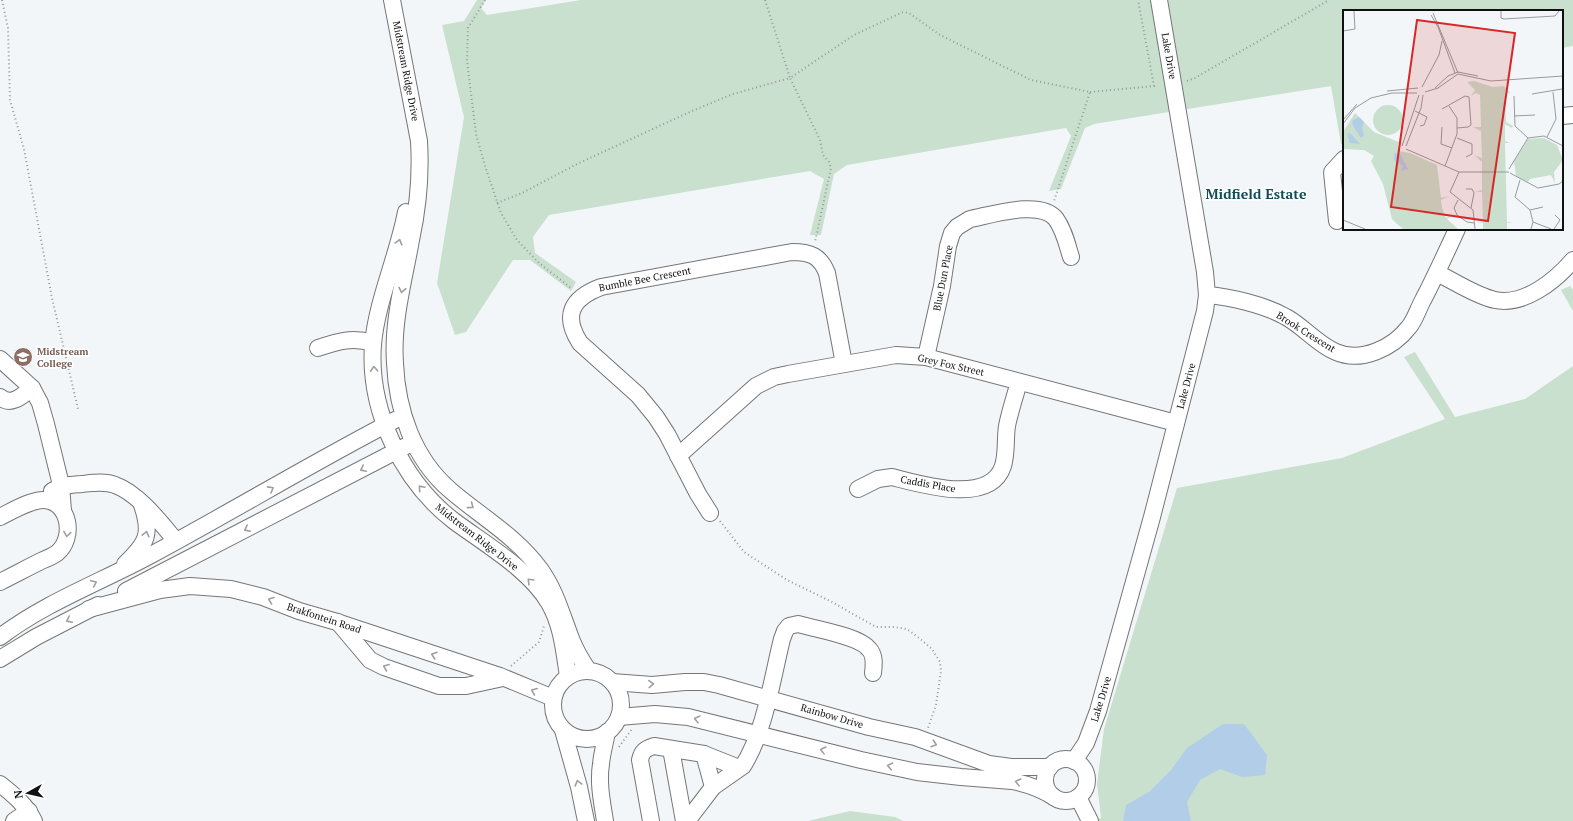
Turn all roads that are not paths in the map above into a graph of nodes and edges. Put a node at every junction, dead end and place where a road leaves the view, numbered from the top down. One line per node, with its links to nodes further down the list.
1 (392, 0): 5 (street, Midstream Ridge Drive)
2 (1159, 0): 12 (street, Lake Drive)
3 (1573, 115): 4 (street)
4 (1563, 116)
5 (419, 141): 13 (street, Midstream Ridge Drive, one-way to 5); 21 (street, Midstream Ridge Drive, one-way to 21)
6 (1343, 160): 7 (street)
7 (1337, 222)
8 (1457, 230): 11 (street, Brook Crescent)
9 (1071, 257): 15 (street, Blue Dun Place)
10 (1573, 260): 11 (street)
11 (1437, 273): 12 (street, Brook Crescent)
12 (1207, 295): 22 (street, Lake Drive)
13 (373, 344): 14 (street); 23 (street, Midstream Ridge Drive, one-way to 13)
14 (318, 348)
15 (926, 357): 17 (street, Grey Fox Street); 18 (street, Grey Fox Street)
16 (0, 359): 19 (street)
17 (844, 364): 26 (street, Grey Fox Street); 26 (street, Bumble Bee Crescent)
18 (1019, 382): 22 (street, Grey Fox Street); 28 (street, Caddis Place)
19 (32, 388): 20 (street); 27 (street)
20 (0, 397)
21 (403, 416): 23 (street); 24 (street, Midstream Ridge Drive)
22 (1176, 423): 56 (street, Lake Drive)
23 (385, 425): 25 (street, Midstream Ridge Drive); 35 (street, one-way to 23)
24 (413, 442): 25 (street, Brakfontein Road); 43 (street, Midstream Ridge Drive, one-way to 43)
25 (397, 451): 34 (street, Brakfontein Road, one-way to 34); 46 (street, Midstream Ridge Drive, one-way to 25)
26 (678, 456): 32 (street)
27 (61, 485): 29 (street); 30 (street); 31 (street)
28 (858, 489)
29 (37, 500): 31 (street); 33 (street)
30 (142, 504): 35 (street); 36 (street, one-way to 30)
31 (63, 511): 37 (street, one-way to 37)
32 (710, 513)
33 (0, 517)
34 (220, 542): 35 (street); 38 (street, Brakfontein Road)
35 (170, 545): 36 (street); 38 (street)
36 (114, 574): 41 (street, one-way to 36)
37 (0, 582)
38 (131, 589): 39 (street, Brakfontein Road)
39 (90, 609): 40 (street, Brakfontein Road, one-way to 39); 42 (street, Brakfontein Road, one-way to 42)
40 (338, 622): 45 (street, Brakfontein Road, one-way to 40); 45 (street, one-way to 40)
41 (0, 637)
42 (0, 659)
43 (588, 670): 46 (street); 47 (street)
44 (873, 672): 49 (street)
45 (501, 676): 48 (street, Brakfontein Road, one-way to 45)
46 (568, 676): 48 (street)
47 (612, 682): 49 (street, Rainbow Drive, one-way to 49); 50 (street)
48 (553, 698): 51 (street)
49 (768, 698): 53 (street); 57 (street, Rainbow Drive, one-way to 57)
50 (619, 717): 52 (street); 53 (street, one-way to 50)
51 (563, 730): 52 (street); 65 (street, one-way to 51)
52 (608, 732): 66 (street)
53 (758, 734): 58 (street); 61 (street, one-way to 53)
54 (670, 749): 55 (street); 67 (street); 68 (street)
55 (704, 754): 58 (street); 60 (street)
56 (1074, 761): 57 (street); 62 (street)
57 (1050, 767): 61 (street)
58 (739, 768): 60 (street)
59 (0, 784): 63 (street)
60 (713, 787): 68 (street)
61 (1054, 797): 62 (street)
62 (1078, 797): 69 (street)
63 (31, 816): 64 (street)
64 (14, 821)
65 (586, 821)
66 (605, 821)
67 (651, 821)
68 (686, 821)
69 (1090, 821)

